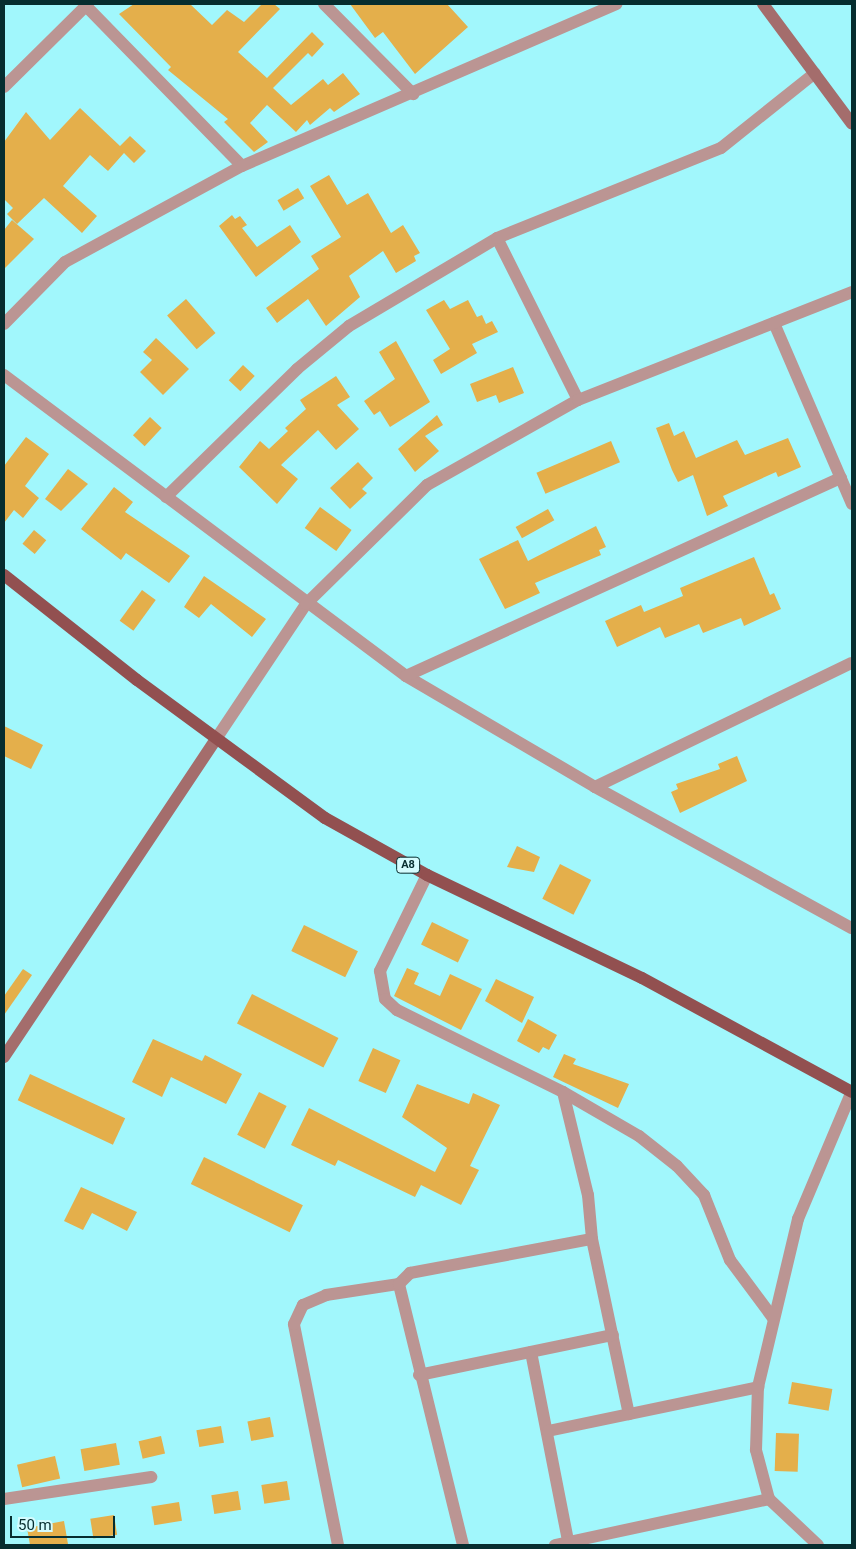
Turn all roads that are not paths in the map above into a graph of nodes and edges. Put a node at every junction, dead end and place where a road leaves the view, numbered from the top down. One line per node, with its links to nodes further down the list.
1 (324, 4): 7 (street)
2 (618, 4): 7 (street)
3 (763, 4): 5 (street)
4 (87, 5): 6 (street); 9 (street)
5 (815, 73): 8 (street); 10 (street)
6 (4, 87)
7 (413, 94): 9 (street)
8 (852, 124)
9 (242, 166): 13 (street)
10 (497, 238): 15 (street); 17 (street)
11 (852, 292): 12 (street)
12 (774, 323): 15 (street); 16 (street)
13 (4, 324)
14 (4, 375): 17 (street)
15 (578, 400): 20 (street)
16 (841, 478): 18 (street); 22 (street)
17 (166, 497): 20 (street)
18 (852, 504)
19 (4, 575): 23 (main road, A8)
20 (306, 604): 22 (street); 23 (street)
21 (852, 663): 24 (street)
22 (406, 676): 24 (street)
23 (216, 739): 25 (main road, A8); 27 (street)
24 (595, 787): 26 (street)
25 (427, 875): 28 (main road, A8); 29 (street)
26 (852, 928)
27 (4, 1057)
28 (852, 1091): 32 (street)
29 (564, 1092): 30 (street); 32 (street)
30 (592, 1239): 31 (street); 33 (street)
31 (400, 1284): 35 (street); 43 (street)
32 (772, 1318): 36 (street)
33 (613, 1335): 34 (street); 37 (street)
34 (531, 1352): 35 (street); 38 (street)
35 (419, 1375): 44 (street)
36 (758, 1387): 37 (street); 41 (street)
37 (629, 1414): 38 (street)
38 (548, 1431): 42 (street)
39 (151, 1477): 40 (street)
40 (4, 1499)
41 (769, 1499): 42 (street); 46 (street)
42 (569, 1544): 45 (street)
43 (338, 1545)
44 (463, 1545)
45 (555, 1545)
46 (818, 1545)

